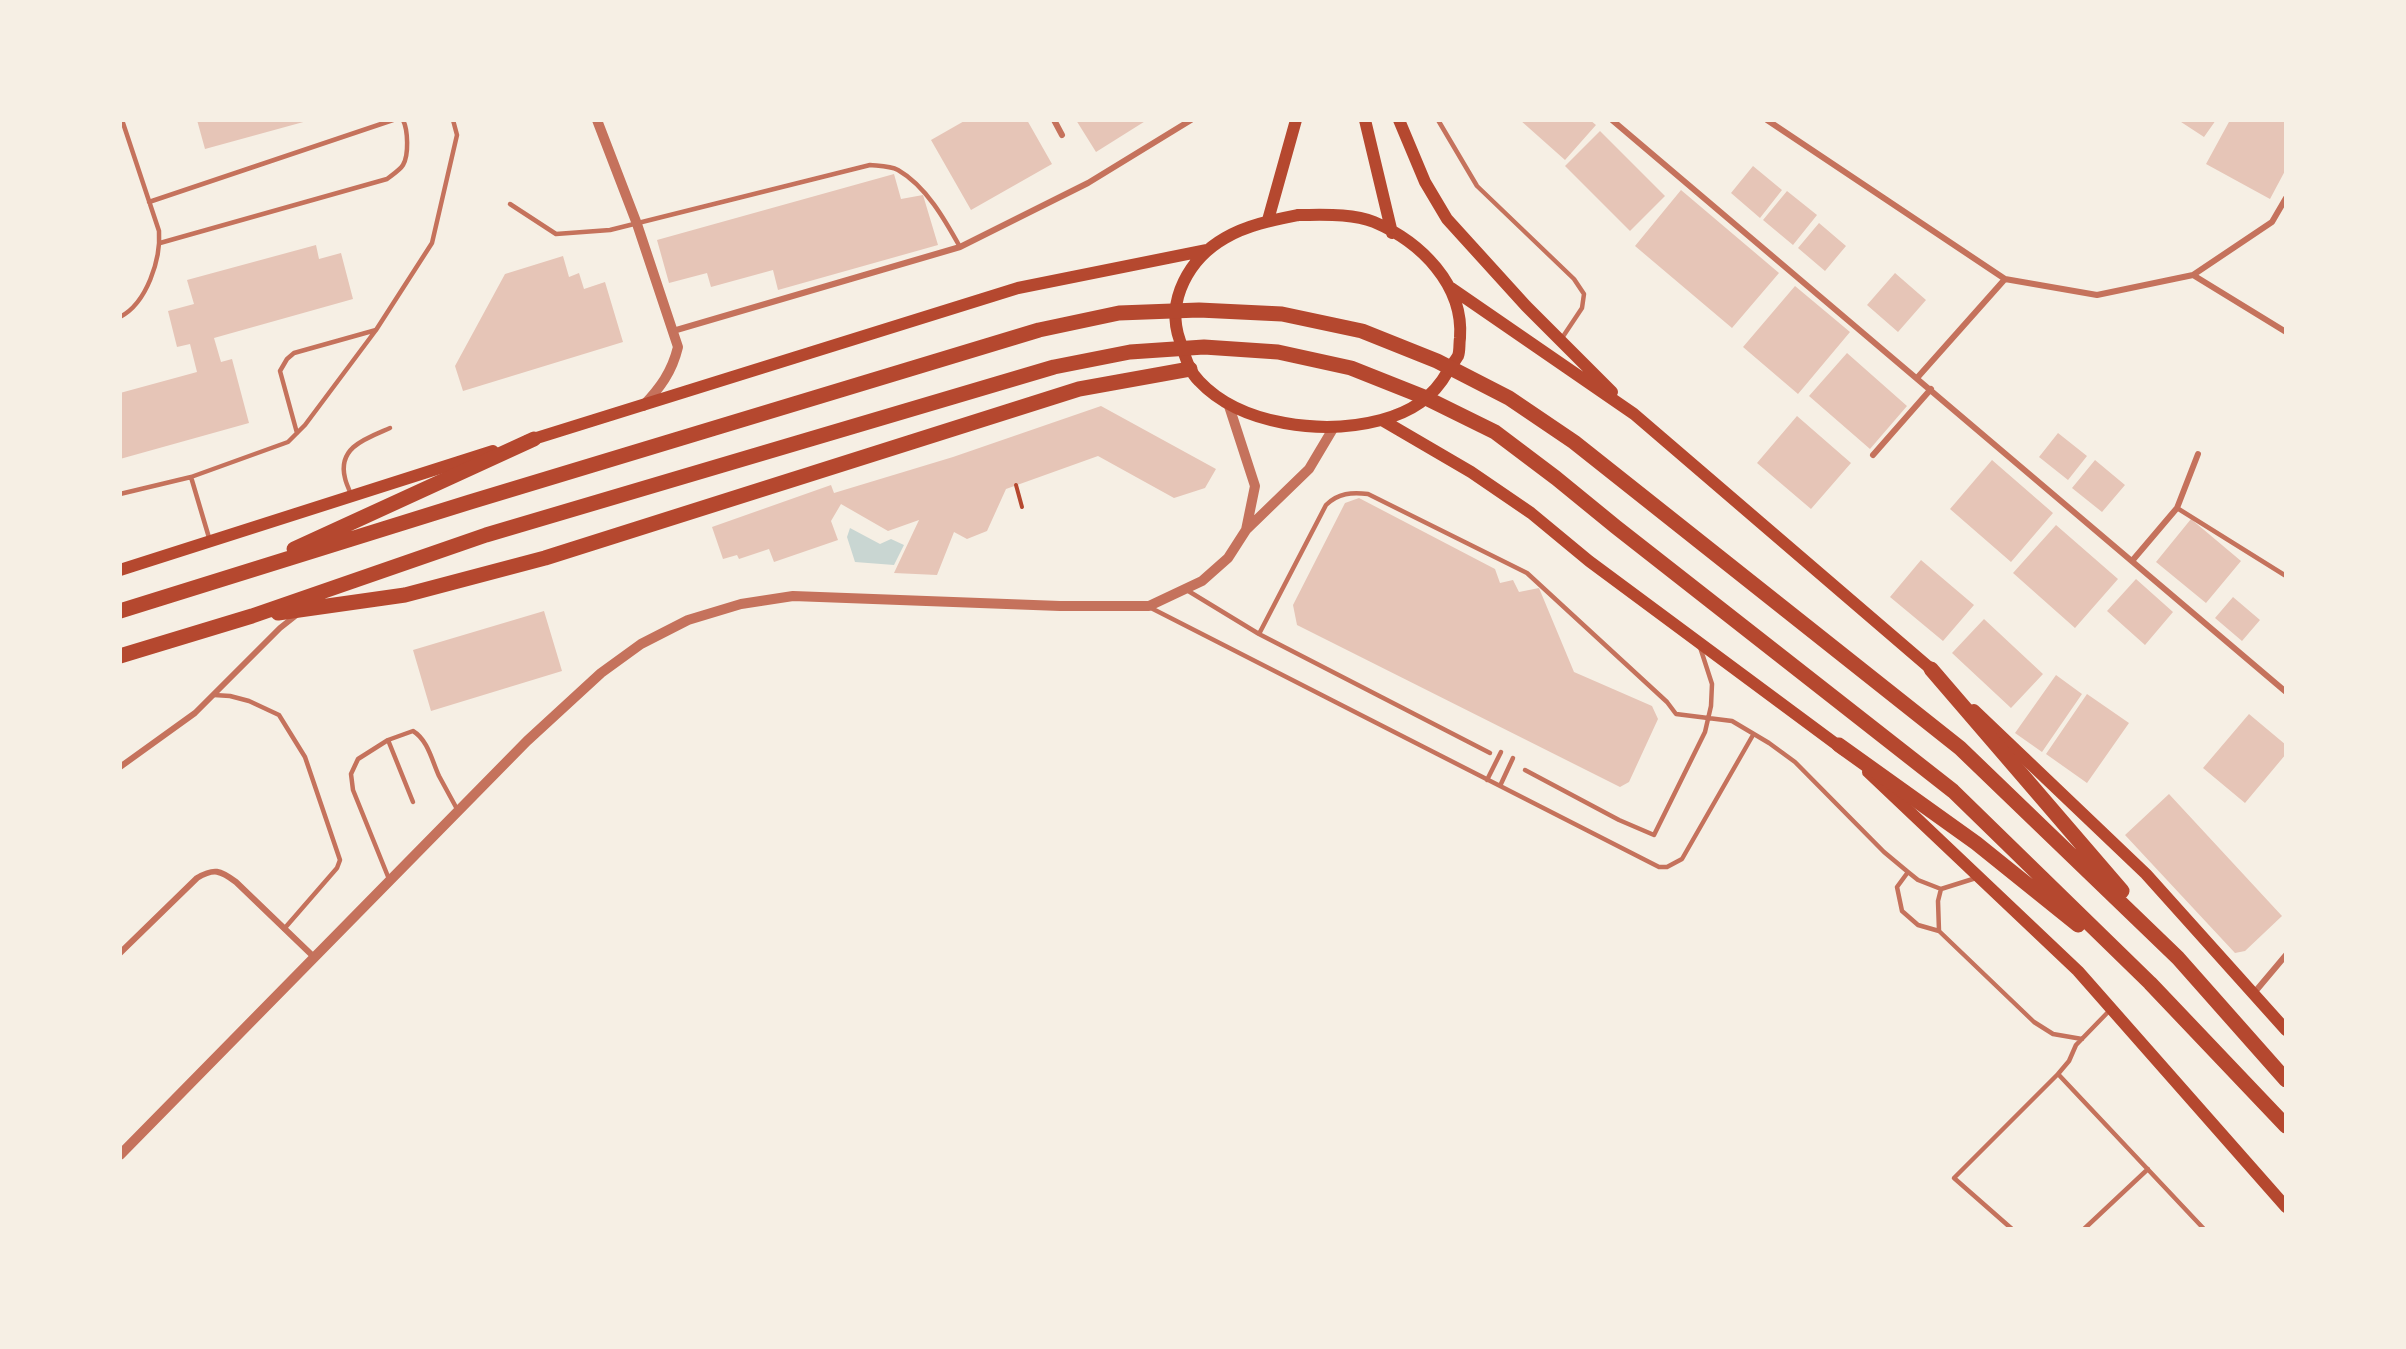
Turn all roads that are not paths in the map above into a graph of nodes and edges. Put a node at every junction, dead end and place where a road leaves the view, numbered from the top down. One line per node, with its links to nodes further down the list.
1 (122, 120): 16 (lane)
2 (393, 120): 16 (lane)
3 (403, 120): 21 (lane)
4 (453, 120): 28 (lane)
5 (597, 120): 19 (street)
6 (1054, 120): 14 (street)
7 (1191, 120): 22 (street)
8 (1296, 120): 18 (main road)
9 (1365, 120): 20 (main road)
10 (1399, 120): 31 (main road)
11 (1438, 120): 31 (lane)
12 (1612, 120): 33 (street)
13 (1767, 120): 25 (street)
14 (1062, 135)
15 (2286, 198): 24 (street)
16 (149, 202): 21 (lane)
17 (510, 204): 19 (lane)
18 (1268, 220): 20 (main road); 23 (main road)
19 (637, 224): 22 (lane); 29 (street)
20 (1392, 232): 26 (main road)
21 (160, 243): 27 (lane)
22 (960, 247): 29 (street)
23 (1207, 250): 32 (main road); 36 (main road)
24 (2193, 275): 25 (street); 30 (street)
25 (2005, 279): 33 (street)
26 (1451, 288): 37 (main road); 38 (main road)
27 (120, 317)
28 (376, 330): 41 (lane); 41 (lane)
29 (673, 332): 36 (street)
30 (2286, 332)
31 (1560, 340): 37 (main road)
32 (1190, 369): 35 (main road); 57 (main road)
33 (1917, 378): 34 (street)
34 (1931, 389): 44 (street); 51 (street)
35 (1228, 403): 39 (main road); 49 (street)
36 (642, 406): 42 (main road)
37 (1634, 414): 63 (main road)
38 (1382, 420): 39 (main road); 61 (main road)
39 (1334, 427): 49 (street)
40 (390, 428): 47 (lane)
41 (297, 433): 45 (lane)
42 (534, 439): 47 (main road); 53 (main road)
43 (2198, 454): 48 (street)
44 (1873, 455)
45 (191, 477): 46 (lane); 50 (lane)
46 (120, 494)
47 (351, 496): 50 (main road)
48 (2177, 508): 51 (street); 54 (lane)
49 (1246, 530): 55 (street)
50 (210, 543): 52 (main road)
51 (2132, 561): 64 (street)
52 (120, 570)
53 (236, 575): 58 (main road); 88 (main road)
54 (2286, 576)
55 (1185, 589): 56 (street); 60 (lane)
56 (1149, 606): 75 (lane); 78 (street)
57 (303, 610): 59 (main road); 65 (street)
58 (120, 611)
59 (252, 616): 62 (main road); 89 (main road)
60 (1259, 634): 66 (lane); 71 (lane)
61 (1698, 641): 66 (lane); 69 (main road)
62 (120, 656)
63 (1931, 669): 88 (main road); 90 (main road)
64 (2286, 693)
65 (214, 695): 73 (street); 83 (lane)
66 (1709, 717): 67 (lane); 74 (lane)
67 (1753, 735): 76 (lane); 79 (lane)
68 (388, 740): 77 (lane); 78 (lane); 81 (lane)
69 (1839, 745): 80 (main road); 89 (main road)
70 (1501, 752): 75 (lane)
71 (1490, 753)
72 (1513, 758): 76 (lane)
73 (120, 767)
74 (1525, 770)
75 (1487, 780): 76 (lane)
76 (1500, 786)
77 (413, 802)
78 (459, 812): 81 (street)
79 (1908, 872): 82 (lane); 84 (lane)
80 (1979, 877): 82 (lane); 91 (main road)
81 (390, 882): 87 (street)
82 (1941, 889): 84 (lane)
83 (284, 928): 85 (street); 87 (street)
84 (1939, 931): 93 (lane)
85 (120, 953)
86 (2286, 955): 90 (street)
87 (315, 958): 97 (street)
88 (2178, 958): 95 (main road)
89 (2150, 983): 96 (main road)
90 (2254, 993): 92 (main road)
91 (2112, 1008): 93 (lane); 99 (main road)
92 (2286, 1030)
93 (2082, 1039): 94 (lane)
94 (2058, 1074): 98 (lane); 100 (lane)
95 (2286, 1080)
96 (2286, 1126)
97 (120, 1155)
98 (2148, 1169): 101 (lane); 102 (lane)
99 (2286, 1207)
100 (2012, 1229)
101 (2084, 1229)
102 (2204, 1229)

